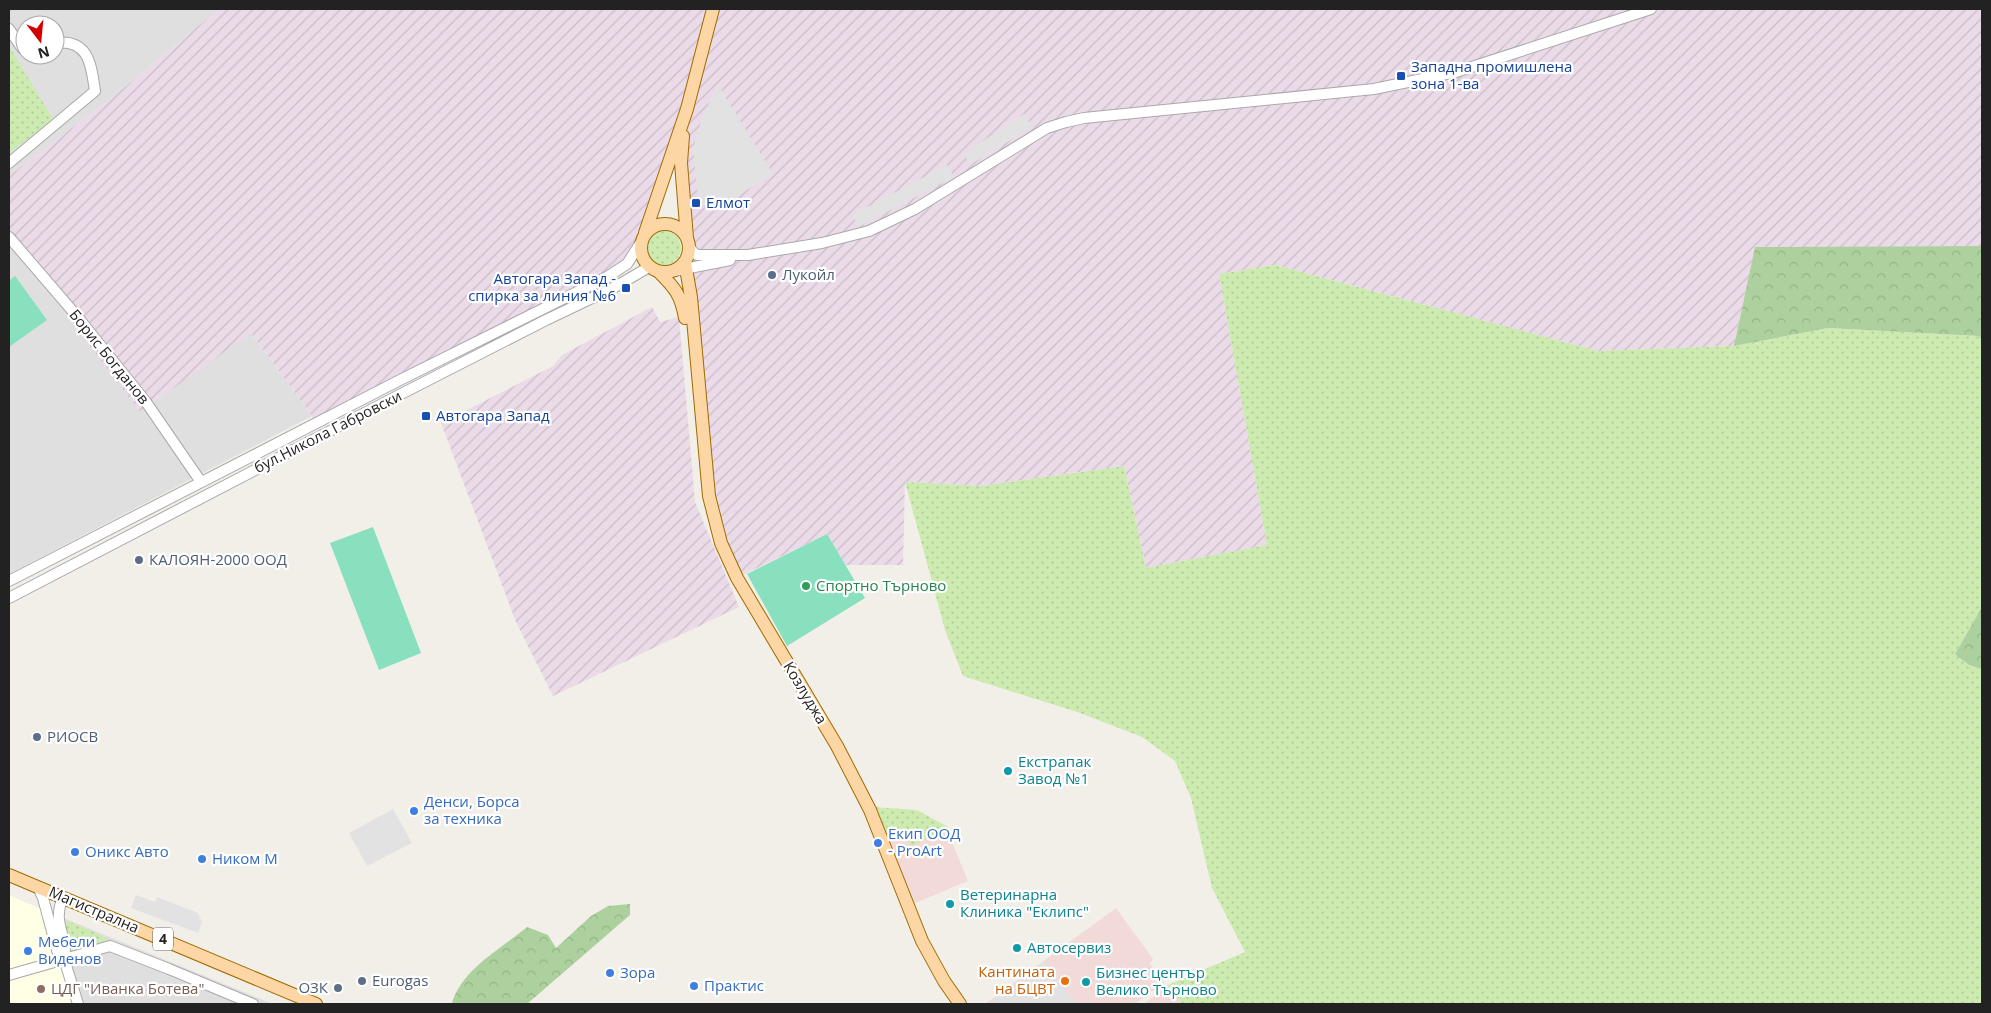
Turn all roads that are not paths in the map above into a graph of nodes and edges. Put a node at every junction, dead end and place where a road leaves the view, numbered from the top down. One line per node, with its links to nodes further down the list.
1 (712, 9): 4 (main road)
2 (1652, 9): 9 (street)
3 (65, 42): 5 (street)
4 (686, 109): 7 (main road); 8 (main road)
5 (9, 163)
6 (9, 237): 13 (street, Борис Богданов)
7 (643, 238): 8 (main road); 11 (main road); 13 (street, бул.Никола Габровски)
8 (688, 242): 9 (street); 10 (main road)
9 (748, 255): 10 (street)
10 (681, 267): 11 (main road); 12 (main road, Козлуджа)
11 (654, 269): 12 (main road, Козлуджа); 15 (street, бул.Никола Габровски)
12 (696, 369): 24 (main road, Козлуджа)
13 (201, 482): 14 (street, бул.Никола Габровски)
14 (9, 581)
15 (9, 598)
16 (9, 875): 17 (main road, Магистрална / 4)
17 (38, 887): 18 (main road, Магистрална / 4); 19 (street)
18 (64, 897): 19 (street); 23 (main road, Магистрална / 4)
19 (64, 959): 20 (street); 21 (street); 22 (street)
20 (9, 975)
21 (78, 1004)
22 (253, 1004)
23 (316, 1004)
24 (960, 1004)

